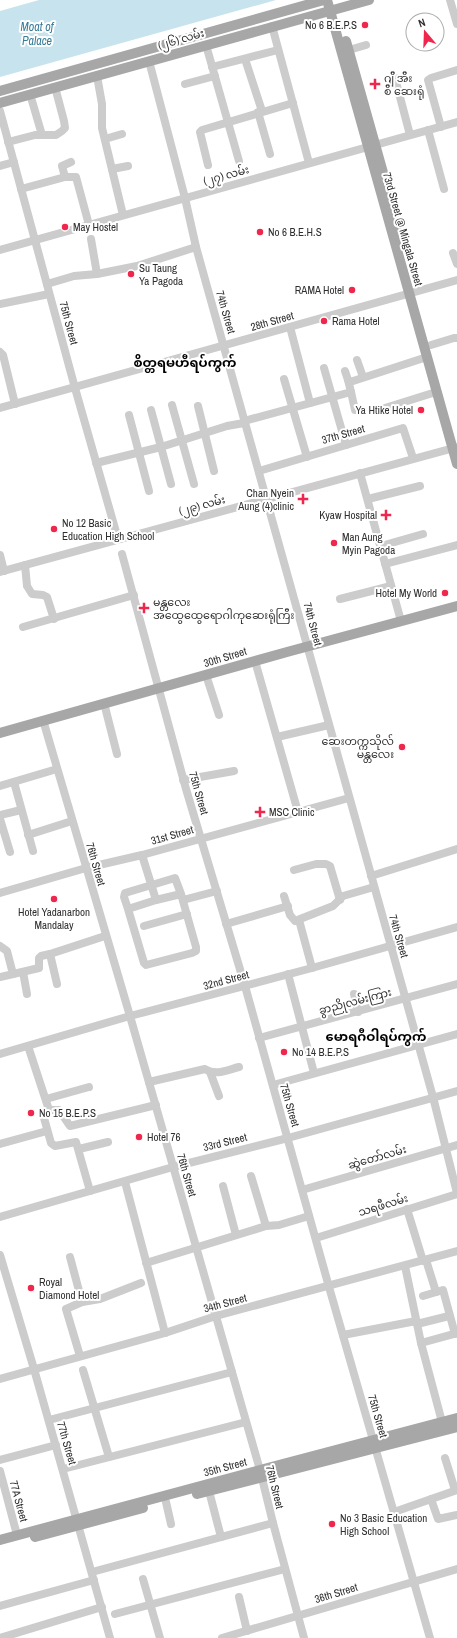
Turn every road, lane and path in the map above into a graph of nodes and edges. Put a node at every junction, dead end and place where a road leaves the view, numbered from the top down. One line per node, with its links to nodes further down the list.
1 (325, 0): 4 (main road, 73rd Street @ Mingala Street); 20 (main road, (၂၆) လမ်း)
2 (369, 0): 4 (main road, (၂၆) လမ်း)
3 (450, 0): 5 (street)
4 (333, 6): 6 (main road, (၂၆) လမ်း); 10 (main road, 73rd Street @ Mingala Street); 35 (main road, 73rd Street @ Mingala Street)
5 (457, 24)
6 (272, 26): 7 (main road, (၂၆) လမ်း); 9 (street)
7 (206, 45): 12 (main road, (၂၆) လမ်း); 13 (street)
8 (366, 45): 10 (street)
9 (278, 50): 11 (street); 23 (street)
10 (349, 50): 35 (main road, 73rd Street @ Mingala Street)
11 (245, 59): 13 (street); 25 (street)
12 (149, 61): 15 (main road, (၂၆) လမ်း); 48 (street, 74th Street)
13 (212, 67): 16 (street)
14 (457, 70): 28 (street)
15 (97, 76): 19 (main road, (၂၆) လမ်း); 33 (street)
16 (215, 76): 18 (street); 26 (street)
17 (395, 78): 32 (street)
18 (185, 84)
19 (55, 88): 21 (main road, (၂၆) လမ်း); 30 (street)
20 (0, 91)
21 (30, 94): 22 (main road, (၂၆) လမ်း); 30 (street)
22 (0, 103)
23 (293, 103): 25 (street); 40 (street)
24 (0, 111): 34 (street, 75th Street)
25 (260, 112): 26 (street); 36 (street)
26 (227, 121): 37 (street); 41 (street)
27 (457, 122): 28 (street, (၂၇) လမ်း)
28 (441, 127): 29 (street, (၂၇) လမ်း)
29 (428, 130): 32 (street, (၂၇) လမ်း); 47 (street)
30 (42, 134): 34 (street)
31 (122, 134): 33 (street)
32 (410, 135): 35 (street, (၂၇) လမ်း)
33 (104, 139): 44 (street)
34 (8, 142): 38 (street, 75th Street)
35 (372, 146): 40 (street, (၂၇) လမ်း); 60 (main road, 73rd Street @ Mingala Street)
36 (270, 154)
37 (239, 161)
38 (14, 162): 42 (street); 46 (street, 75th Street)
39 (70, 162): 45 (street)
40 (309, 163): 48 (street, (၂၇) လမ်း)
41 (208, 164)
42 (0, 166)
43 (128, 166): 44 (street)
44 (112, 169): 49 (street)
45 (65, 178): 46 (street); 50 (street)
46 (21, 189): 52 (street, 75th Street)
47 (444, 189)
48 (185, 198): 49 (street, (၂၇) လမ်း); 53 (street, 74th Street)
49 (123, 215): 50 (street, (၂၇) လမ်း)
50 (89, 225): 52 (street, (၂၇) လမ်း)
51 (91, 239): 57 (street)
52 (35, 241): 54 (street, (၂၇) လမ်း); 59 (street, 75th Street)
53 (196, 247): 57 (street); 66 (street, 74th Street)
54 (0, 250)
55 (453, 253): 56 (street)
56 (457, 264)
57 (97, 274): 59 (street)
58 (457, 280): 60 (street, 28th Street)
59 (47, 284): 61 (street, 75th Street)
60 (412, 293): 63 (street, 28th Street); 65 (main road, 73rd Street @ Mingala Street); 68 (main road, 73rd Street @ Mingala Street)
61 (50, 294): 62 (street); 75 (street, 75th Street)
62 (0, 304)
63 (290, 327): 66 (street, 28th Street); 79 (street)
64 (457, 338): 65 (street)
65 (431, 345): 93 (main road, 73rd Street @ Mingala Street)
66 (224, 346): 75 (street, 28th Street); 89 (street, 74th Street)
67 (0, 352): 80 (street)
68 (427, 357): 72 (street); 77 (main road, 73rd Street @ Mingala Street)
69 (357, 360): 72 (street)
70 (324, 368): 78 (street)
71 (345, 371): 74 (street)
72 (363, 377): 74 (street)
73 (284, 379): 83 (street)
74 (348, 380): 76 (street)
75 (75, 388): 80 (street, 28th Street); 98 (street, 75th Street)
76 (351, 392): 78 (street); 87 (street)
77 (436, 392): 85 (street); 93 (main road, 73rd Street @ Mingala Street)
78 (332, 398): 79 (street); 92 (street)
79 (310, 403): 83 (street)
80 (15, 404): 84 (street, 28th Street)
81 (172, 405): 91 (street)
82 (198, 406): 90 (street)
83 (292, 407): 89 (street); 96 (street)
84 (0, 408)
85 (385, 408)
86 (151, 410): 94 (street)
87 (356, 410)
88 (129, 415): 95 (street)
89 (244, 422): 90 (street); 100 (street, 74th Street)
90 (205, 435): 91 (street); 101 (street)
91 (182, 441): 94 (street); 104 (street)
92 (346, 445): 96 (street, 37th Street); 97 (street, 37th Street)
93 (455, 445): 97 (street, (၂၉) လမ်း); 99 (main road, 73rd Street @ Mingala Street)
94 (161, 447): 95 (street); 103 (street)
95 (139, 452): 98 (street); 106 (street)
96 (307, 457): 100 (street, 37th Street)
97 (413, 458): 102 (street, (၂၉) လမ်း)
98 (96, 463): 110 (street, 75th Street)
99 (457, 464)
100 (259, 470): 107 (street, 74th Street)
101 (214, 471)
102 (360, 473): 107 (street, (၂၉) လမ်း); 108 (street)
103 (171, 484)
104 (194, 484)
105 (420, 486): 108 (street)
106 (149, 491)
107 (267, 499): 110 (street, (၂၉) လမ်း); 125 (street, 74th Street)
108 (368, 499): 111 (street)
109 (423, 534): 111 (street)
110 (118, 539): 116 (street, (၂၉) လမ်း)
111 (381, 546): 115 (street)
112 (457, 546): 115 (street)
113 (122, 554): 119 (street, 75th Street)
114 (0, 555): 117 (street)
115 (385, 564): 118 (street)
116 (25, 565): 117 (street, (၂၉) လမ်း); 122 (street)
117 (2, 571)
118 (391, 586): 120 (street); 123 (street)
119 (134, 596): 122 (street); 128 (street, 75th Street)
120 (340, 599)
121 (457, 606): 123 (main road, 30th Street)
122 (54, 619): 124 (street)
123 (401, 621): 125 (main road, 30th Street)
124 (23, 627)
125 (307, 646): 126 (main road, 30th Street); 132 (street, 74th Street)
126 (255, 661): 127 (main road, 30th Street); 134 (street)
127 (206, 675): 128 (main road, 30th Street); 130 (street)
128 (159, 689): 129 (main road, 30th Street); 138 (street, 75th Street)
129 (104, 703): 131 (main road, 30th Street); 135 (street)
130 (219, 715)
131 (42, 720): 133 (main road, 30th Street); 136 (street, 76th Street)
132 (329, 725): 134 (street); 141 (street, 74th Street)
133 (0, 733)
134 (277, 737): 143 (street)
135 (117, 754)
136 (57, 769): 139 (street); 146 (street, 76th Street)
137 (234, 771): 138 (street)
138 (184, 780): 148 (street, 75th Street)
139 (14, 782): 140 (street); 142 (street)
140 (0, 786)
141 (349, 798): 143 (street, 31st Street); 155 (street, 74th Street)
142 (21, 810): 144 (street); 147 (street)
143 (298, 812): 148 (street, 31st Street)
144 (0, 815)
145 (0, 819): 151 (street)
146 (72, 821): 147 (street); 153 (street, 76th Street)
147 (28, 835): 150 (street)
148 (201, 838): 152 (street, 31st Street); 158 (street, 75th Street)
149 (457, 849): 155 (street)
150 (34, 851)
151 (10, 852)
152 (142, 855): 153 (street, 31st Street); 156 (street)
153 (86, 868): 159 (street, 31st Street); 171 (street, 76th Street)
154 (294, 870): 163 (street)
155 (371, 876): 157 (street, 74th Street)
156 (151, 884): 161 (street); 162 (street); 165 (street)
157 (374, 887): 163 (street); 173 (street, 74th Street)
158 (216, 891): 161 (street); 168 (street, 75th Street)
159 (0, 894)
160 (284, 896): 164 (street)
161 (182, 897): 162 (street); 166 (street)
162 (156, 900): 165 (street)
163 (340, 900): 167 (street)
164 (288, 906): 167 (street); 168 (street)
165 (128, 909): 166 (street)
166 (187, 914): 169 (street)
167 (299, 920): 175 (street)
168 (226, 924): 182 (street, 75th Street)
169 (144, 926)
170 (457, 927): 173 (street, 32nd Street)
171 (105, 936): 174 (street); 187 (street, 76th Street)
172 (0, 946): 177 (street)
173 (390, 946): 175 (street, 32nd Street); 185 (street, 74th Street)
174 (50, 954): 176 (street); 180 (street)
175 (312, 968): 178 (street, 32nd Street)
176 (23, 972): 177 (street); 183 (street)
177 (13, 974): 179 (street)
178 (288, 974): 182 (street, 32nd Street); 188 (street)
179 (0, 977)
180 (57, 984)
181 (457, 984): 185 (street, ခွာညိုလမ်းကြား)
182 (245, 986): 187 (street, 32nd Street); 190 (street, 75th Street)
183 (27, 994)
184 (354, 994): 186 (street)
185 (405, 999): 186 (street, ခွာညိုလမ်းကြား); 191 (street, 74th Street)
186 (358, 1012): 188 (street, ခွာညိုလမ်းကြား)
187 (130, 1016): 192 (street, 32nd Street); 197 (street, 76th Street)
188 (302, 1026): 190 (street, ခွာညိုလမ်းကြား); 196 (street)
189 (457, 1034): 191 (street)
190 (259, 1038): 198 (street, 75th Street)
191 (418, 1045): 196 (street); 202 (street, 74th Street)
192 (28, 1046): 193 (street, 32nd Street); 203 (street)
193 (0, 1054)
194 (239, 1067): 195 (street)
195 (210, 1072): 197 (street); 201 (street)
196 (314, 1073): 198 (street)
197 (149, 1082): 204 (street, 76th Street)
198 (273, 1085): 207 (street, 75th Street)
199 (89, 1087): 203 (street)
200 (457, 1091): 202 (street, 33rd Street)
201 (219, 1096)
202 (433, 1097): 207 (street, 33rd Street); 212 (street, 74th Street)
203 (46, 1099): 205 (street)
204 (156, 1105): 205 (street); 213 (street, 76th Street)
205 (49, 1110): 206 (street)
206 (47, 1131): 209 (street); 211 (street)
207 (288, 1138): 213 (street, 33rd Street); 217 (street, 75th Street)
208 (108, 1142): 211 (street)
209 (0, 1144)
210 (457, 1146): 212 (street, ဆွဲတော်လမ်း)
211 (79, 1149): 218 (street)
212 (446, 1149): 217 (street, ဆွဲတော်လမ်း); 219 (street, 74th Street)
213 (173, 1167): 215 (street, 33rd Street); 226 (street, 76th Street)
214 (252, 1176): 223 (street)
215 (125, 1182): 218 (street, 33rd Street); 231 (street)
216 (223, 1186): 224 (street)
217 (302, 1190): 221 (street, 75th Street)
218 (90, 1191): 222 (street, 33rd Street)
219 (457, 1193): 220 (street, သရဖီလမ်း)
220 (407, 1209): 225 (street, သရဖီလမ်း); 230 (street)
221 (310, 1216): 223 (street); 225 (street, 75th Street)
222 (0, 1217)
223 (266, 1226): 224 (street)
224 (236, 1236): 226 (street)
225 (316, 1238): 234 (street, 75th Street)
226 (196, 1248): 231 (street); 238 (street, 76th Street)
227 (457, 1251): 230 (street, 34th Street)
228 (0, 1255): 246 (street, 77th Street)
229 (70, 1257): 237 (street)
230 (424, 1260): 232 (street, 34th Street); 235 (street)
231 (146, 1262): 241 (street)
232 (405, 1266): 234 (street, 34th Street); 240 (street)
233 (141, 1283): 237 (street)
234 (329, 1287): 238 (street, 34th Street); 243 (street, 75th Street)
235 (436, 1292): 236 (street); 239 (street)
236 (423, 1296)
237 (82, 1302): 245 (street)
238 (216, 1316): 241 (street, 34th Street); 248 (street, 76th Street)
239 (449, 1316): 240 (street); 242 (street)
240 (417, 1322): 243 (street); 244 (street)
241 (165, 1333): 245 (street, 34th Street)
242 (456, 1334): 244 (street)
243 (343, 1335): 257 (street, 75th Street)
244 (421, 1343): 254 (street)
245 (80, 1356): 246 (street, 34th Street)
246 (34, 1369): 249 (street, 34th Street); 252 (street, 77th Street)
247 (84, 1370): 250 (street)
248 (232, 1372): 250 (street); 253 (street, 76th Street)
249 (0, 1379)
250 (94, 1408): 252 (street); 259 (street)
251 (457, 1418): 254 (main road, 35th Street)
252 (49, 1420): 258 (street, 77th Street)
253 (246, 1422): 259 (street); 264 (street, 76th Street)
254 (442, 1422): 256 (main road, 35th Street)
255 (457, 1428): 256 (main road, 35th Street)
256 (426, 1431): 257 (main road, 35th Street)
257 (374, 1444): 264 (main road, 35th Street); 269 (street, 75th Street)
258 (56, 1445): 261 (street); 262 (street, 77th Street)
259 (109, 1457): 262 (street)
260 (445, 1458): 265 (street)
261 (0, 1460)
262 (63, 1469): 271 (street, 77th Street)
263 (0, 1471): 274 (street, 77A Street)
264 (261, 1474): 266 (main road, 35th Street); 271 (main road, 35th Street); 272 (street, 76th Street)
265 (456, 1490): 267 (street)
266 (210, 1491): 268 (main road, 35th Street); 275 (street)
267 (431, 1499): 269 (street); 270 (street)
268 (166, 1502): 271 (main road, 35th Street); 273 (street)
269 (394, 1512): 282 (street, 75th Street)
270 (457, 1515)
271 (78, 1523): 274 (main road, 35th Street); 277 (main road, 35th Street); 280 (street, 77th Street)
272 (273, 1523): 275 (street); 278 (street, 76th Street)
273 (170, 1524)
274 (17, 1536): 276 (main road, 35th Street)
275 (221, 1537): 280 (street)
276 (0, 1540)
277 (0, 1546)
278 (285, 1569): 284 (street); 288 (street, 76th Street)
279 (457, 1569): 282 (street, 36th Street)
280 (93, 1576): 285 (street); 286 (street, 77th Street)
281 (143, 1579): 284 (street)
282 (414, 1581): 288 (street, 36th Street); 295 (street, 75th Street)
283 (239, 1597): 289 (street)
284 (150, 1605): 287 (street); 292 (street)
285 (0, 1606)
286 (102, 1607): 290 (street); 291 (street, 77th Street)
287 (115, 1614)
288 (298, 1616): 289 (street, 36th Street); 294 (street, 76th Street)
289 (249, 1633): 293 (street, 36th Street)
290 (0, 1638)
291 (110, 1638)
292 (160, 1638)
293 (222, 1638)
294 (304, 1638)
295 (430, 1638)

